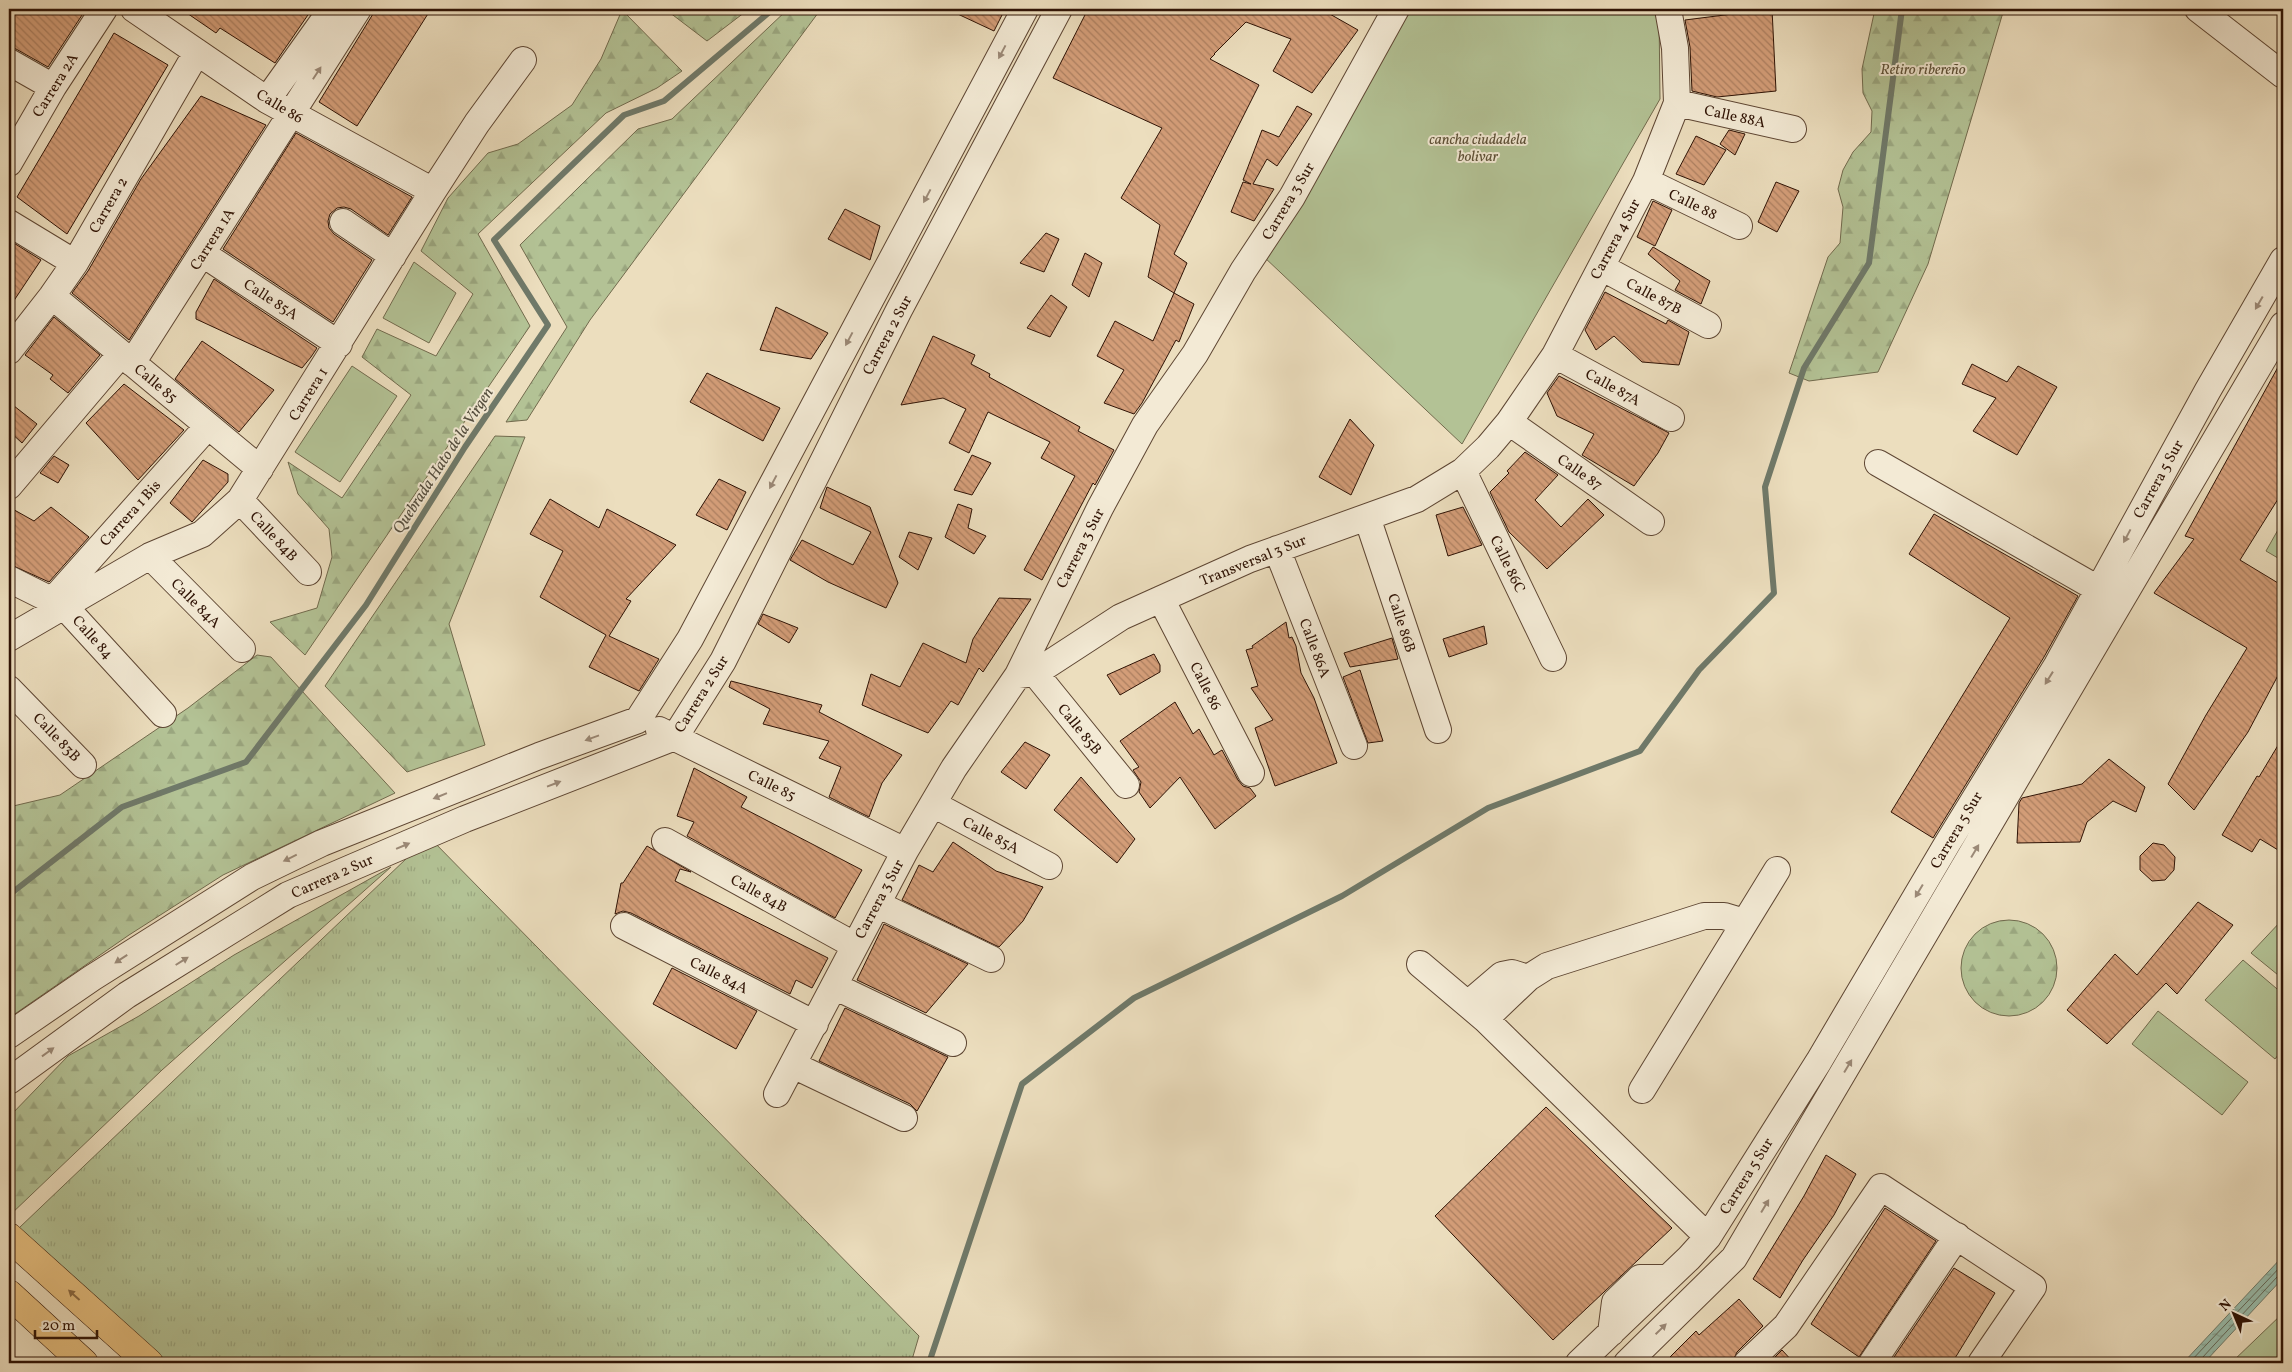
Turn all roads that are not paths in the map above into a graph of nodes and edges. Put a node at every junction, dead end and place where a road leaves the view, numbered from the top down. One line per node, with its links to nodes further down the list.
1 (104, 9): 14 (street, Carrera 2A)
2 (134, 9): 10 (street, Calle 86)
3 (332, 9): 15 (street)
4 (358, 9): 17 (street, one-way to 4)
5 (1025, 9): 25 (street, Carrera 2 Sur, one-way to 25)
6 (1059, 9): 30 (street, Carrera 2 Sur)
7 (1396, 9): 60 (street, Carrera 3 Sur)
8 (1668, 9): 16 (street, Carrera 4 Sur)
9 (2198, 9): 13 (street)
10 (197, 52): 15 (street, Calle 86); 29 (street, Carrera 2)
11 (523, 60): 21 (street, Carrera 1)
12 (9, 62): 14 (street)
13 (2283, 75)
14 (53, 87): 19 (street, Carrera 2A)
15 (268, 100): 17 (street, Calle 86)
16 (1677, 103): 18 (street, Calle 88A); 20 (street, Carrera 4 Sur)
17 (290, 114): 21 (street, Calle 86); 26 (street, Carrera 1A)
18 (1794, 129)
19 (9, 163)
20 (1646, 181): 24 (street, Calle 88); 31 (street, Carrera 4 Sur)
21 (433, 191): 27 (street, Carrera 1)
22 (343, 222): 27 (street)
23 (9, 223): 29 (street)
24 (1739, 226)
25 (898, 250): 30 (street); 63 (street, Carrera 2 Sur, one-way to 63)
26 (203, 254): 35 (street, Calle 85A); 38 (street, Carrera 1A)
27 (393, 256): 35 (street, Carrera 1)
28 (2283, 260): 54 (street, Carrera 5 Sur, one-way to 54)
29 (75, 263): 32 (street, Carrera 2)
30 (925, 263): 65 (street, Carrera 2 Sur)
31 (1600, 267): 33 (street, Calle 87B); 37 (street, Carrera 4 Sur)
32 (52, 296): 36 (street, Carrera 2); 38 (street, Calle 85)
33 (1708, 324)
34 (2283, 325): 98 (street, Carrera 5 Sur, one-way to 34)
35 (339, 344): 44 (street, Carrera 1)
36 (9, 351)
37 (1555, 355): 39 (street, Calle 87A); 40 (street, Carrera 4 Sur)
38 (127, 359): 41 (street, Calle 85); 46 (street, Carrera 1A)
39 (1671, 418)
40 (1509, 422): 42 (street, Carrera 4 Sur); 49 (street, Calle 87)
41 (208, 426): 44 (street, Calle 85); 56 (street, Carrera 1 Bis)
42 (1488, 447): 45 (street, Transversal 3 Sur)
43 (1878, 463): 54 (street)
44 (260, 470): 47 (street, Carrera 1)
45 (1463, 471): 48 (street, Transversal 3 Sur); 59 (street, Calle 86C)
46 (9, 486)
47 (240, 500): 51 (street, Carrera 1); 52 (street, Calle 84B)
48 (1367, 517): 50 (street, Transversal 3 Sur); 64 (street, Calle 86B)
49 (1651, 522)
50 (1277, 549): 55 (street, Transversal 3 Sur); 66 (street, Calle 86A)
51 (150, 556): 56 (street, Carrera 1); 58 (street, Calle 84A)
52 (308, 572)
53 (9, 579): 56 (street, Calle 84)
54 (2098, 589): 93 (street, Carrera 5 Sur, one-way to 93)
55 (1161, 599): 60 (street, Transversal 3 Sur); 68 (street, Calle 86)
56 (59, 603): 57 (street, Carrera 1); 62 (street, Calle 84)
57 (9, 638)
58 (242, 649)
59 (1553, 658)
60 (1026, 674): 69 (street, Calle 85B); 70 (street, Carrera 3 Sur)
61 (9, 689): 67 (street, Calle 83B)
62 (163, 714)
63 (638, 720): 65 (street, Calle 85); 84 (street, one-way to 84)
64 (1438, 730)
65 (675, 737): 72 (street, Calle 85); 87 (street, Carrera 2 Sur, one-way to 65)
66 (1354, 746)
67 (83, 765)
68 (1251, 773)
69 (1126, 785)
70 (933, 804): 72 (street, Carrera 3 Sur); 73 (street, Calle 85A)
71 (665, 841): 78 (street, Calle 84B)
72 (905, 851): 75 (street, Carrera 3 Sur)
73 (1049, 866)
74 (1777, 870): 76 (street)
75 (877, 904): 78 (street, Carrera 3 Sur); 79 (street)
76 (1744, 922): 82 (street); 88 (street)
77 (624, 926): 83 (street, Calle 84A)
78 (854, 945): 81 (street, Carrera 3 Sur)
79 (991, 959)
80 (1420, 964): 82 (street)
81 (834, 986): 83 (street, Carrera 3 Sur); 85 (street)
82 (1476, 1012): 93 (street)
83 (814, 1024): 86 (street, Carrera 3 Sur)
84 (9, 1035)
85 (953, 1043)
86 (794, 1065): 89 (street, Carrera 3 Sur); 90 (street)
87 (9, 1081)
88 (1642, 1090)
89 (777, 1094)
90 (904, 1118)
91 (1957, 1236): 99 (street); 100 (street); 101 (street)
92 (9, 1237): 96 (main road, one-way to 92)
93 (1708, 1237): 97 (street, Carrera 5 Sur)
94 (9, 1294): 95 (main road)
95 (84, 1363)
96 (149, 1363)
97 (1579, 1363)
98 (1626, 1363)
99 (1747, 1363)
100 (1872, 1363)
101 (1981, 1363)

